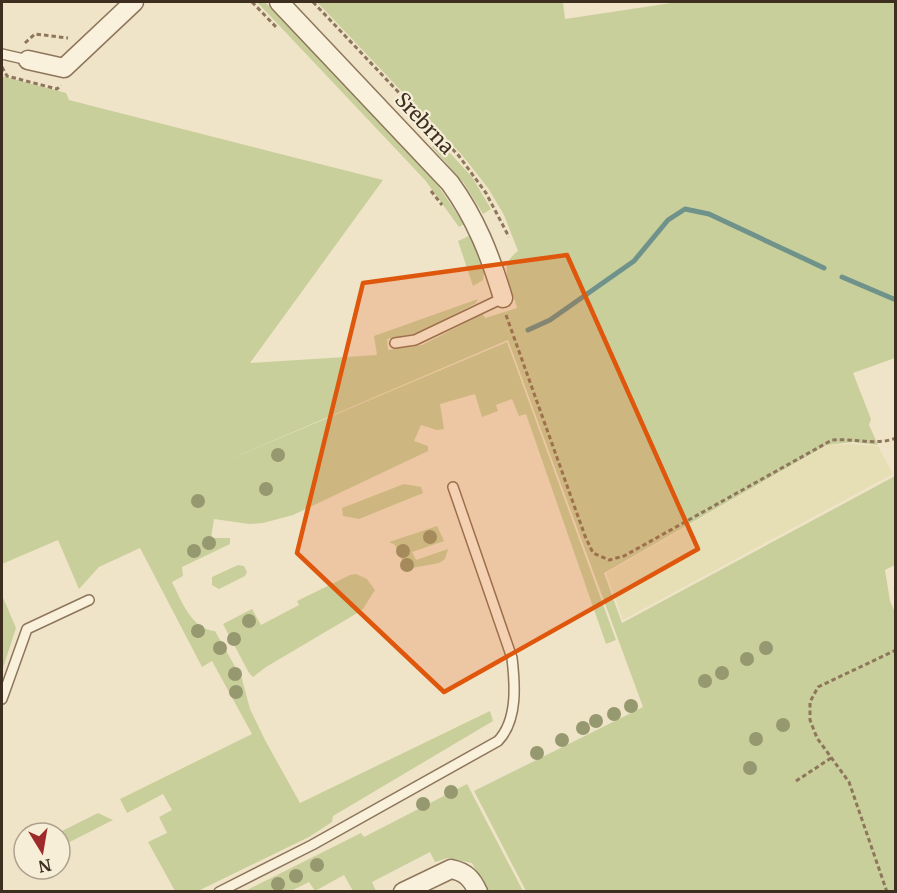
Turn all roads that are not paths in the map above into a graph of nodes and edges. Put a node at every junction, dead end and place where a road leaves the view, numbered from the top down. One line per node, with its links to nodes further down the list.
1 (134, 2): 4 (street)
2 (279, 2): 5 (street, Srebrna)
3 (2, 54): 4 (lane)
4 (28, 60)
5 (503, 298): 6 (lane)
6 (395, 343)
7 (453, 487): 10 (lane)
8 (89, 600): 9 (lane)
9 (2, 699)
10 (219, 891)
11 (403, 891): 12 (street)
12 (478, 891)

